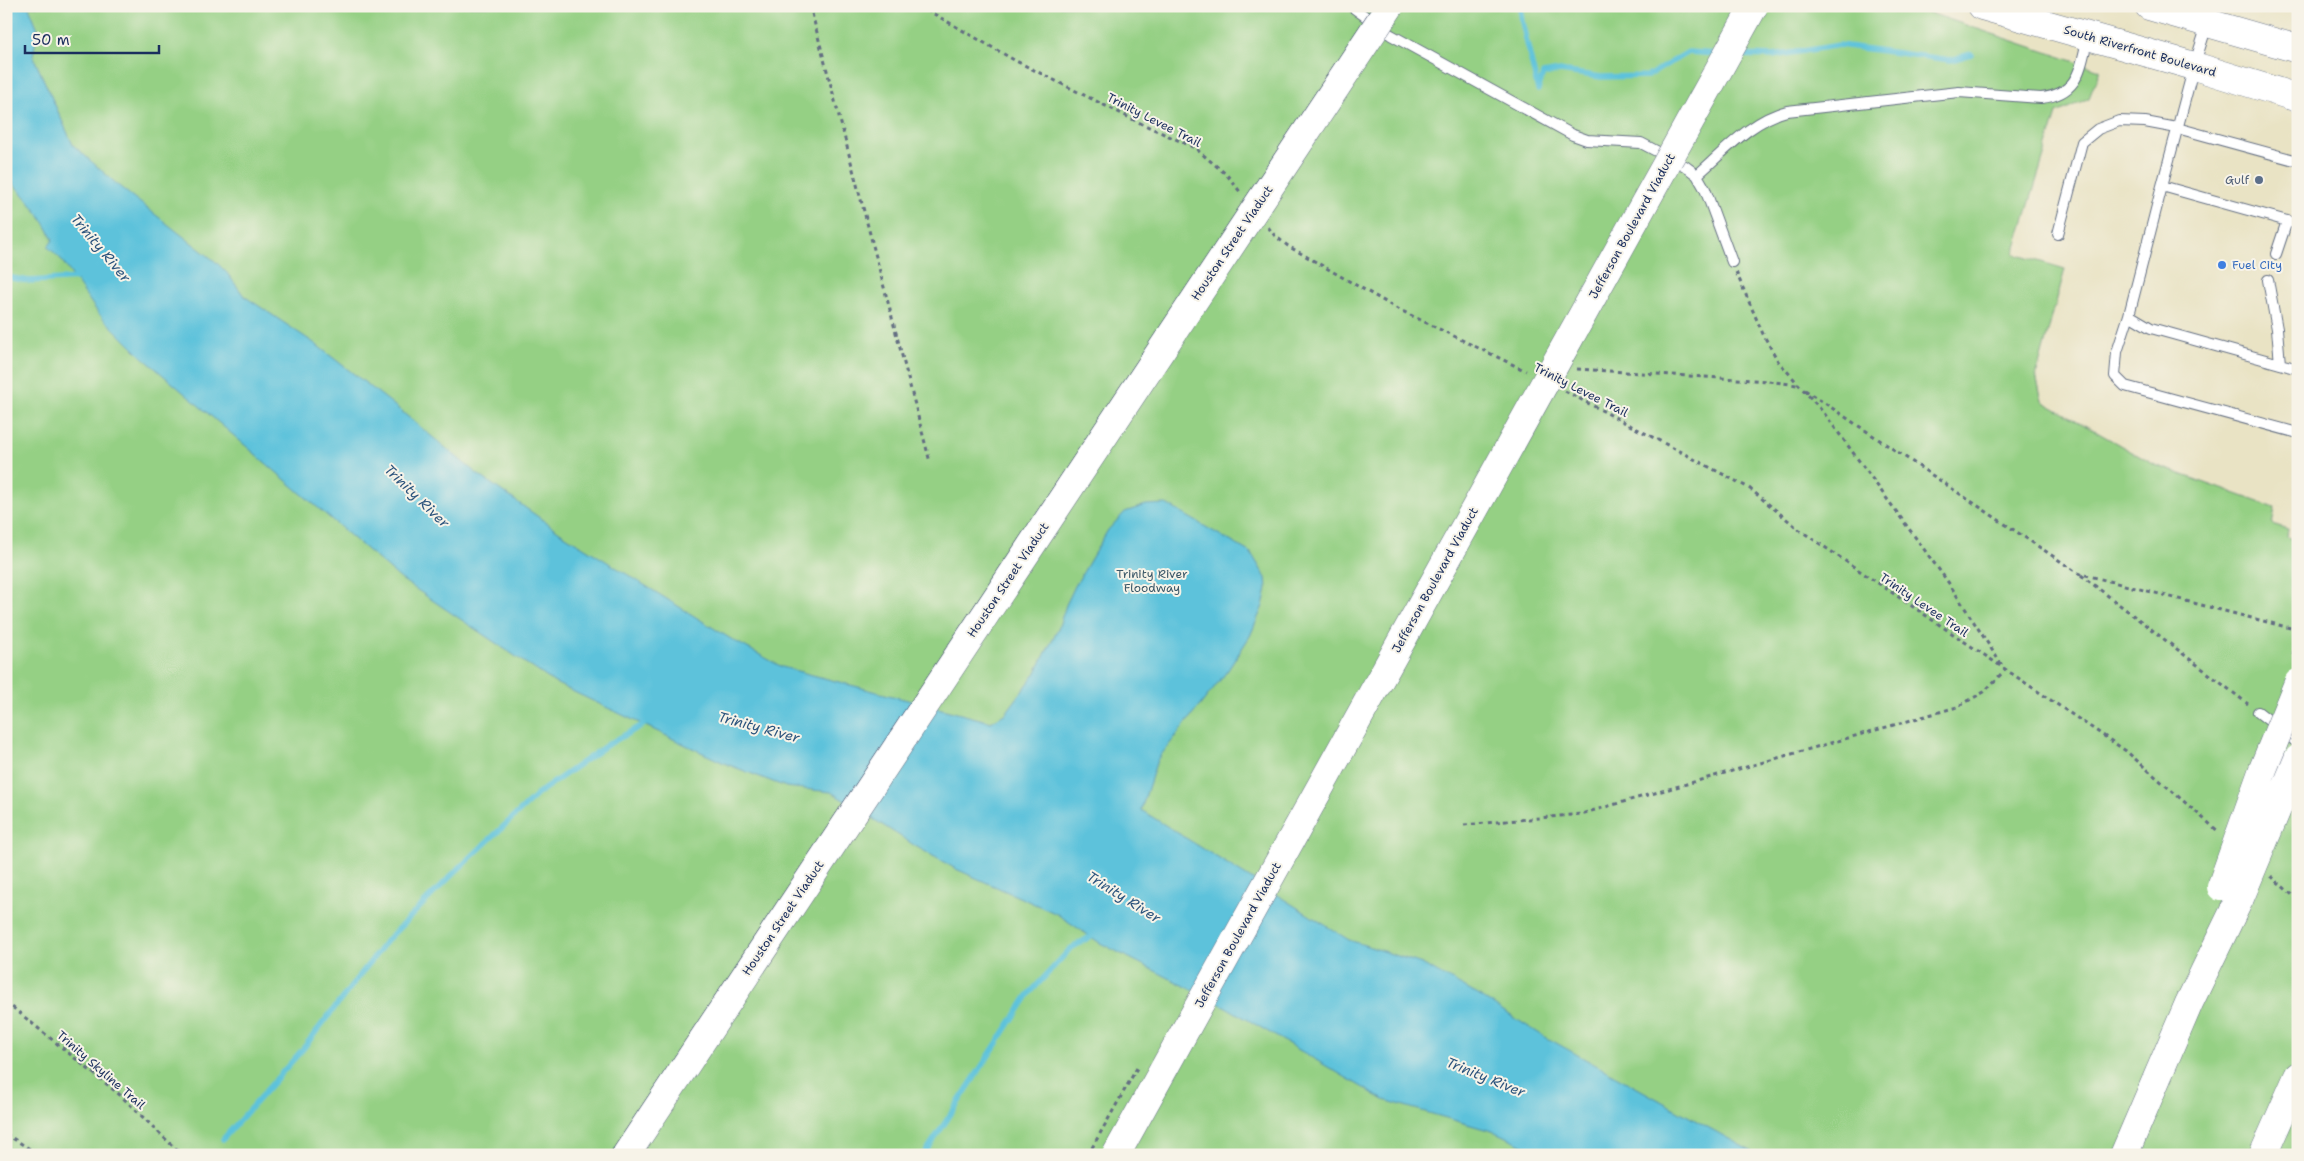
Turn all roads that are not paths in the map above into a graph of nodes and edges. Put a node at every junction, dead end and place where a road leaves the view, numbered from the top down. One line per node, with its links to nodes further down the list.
1 (1351, 6): 13 (lane)
2 (1390, 6): 30 (main road, Houston Street Viaduct, bridge)
3 (1754, 6): 31 (main road, Jefferson Boulevard Viaduct, bridge)
4 (1982, 6): 7 (main road, South Riverfront Boulevard)
5 (2149, 6): 6 (main road)
6 (2208, 24): 8 (main road); 9 (lane)
7 (2089, 36): 9 (main road, South Riverfront Boulevard); 13 (lane)
8 (2298, 49)
9 (2194, 66): 10 (main road, South Riverfront Boulevard); 11 (lane)
10 (2298, 98)
11 (2177, 128): 12 (lane); 14 (lane); 16 (lane)
12 (2298, 161)
13 (1697, 175): 18 (lane)
14 (2162, 186): 15 (lane); 20 (lane)
15 (2293, 222): 17 (lane)
16 (2058, 234)
17 (2276, 254)
18 (1732, 262)
19 (2268, 280): 21 (lane)
20 (2129, 314): 21 (lane); 23 (lane)
21 (2280, 364): 22 (lane)
22 (2298, 369)
23 (2298, 433)
24 (2298, 683): 28 (main road, bridge)
25 (2258, 712): 26 (lane)
26 (2298, 743)
27 (2298, 759): 28 (main road, bridge)
28 (2190, 1003): 32 (main road)
29 (2298, 1076): 33 (main road)
30 (626, 1155)
31 (1116, 1155)
32 (2124, 1155)
33 (2263, 1155)

